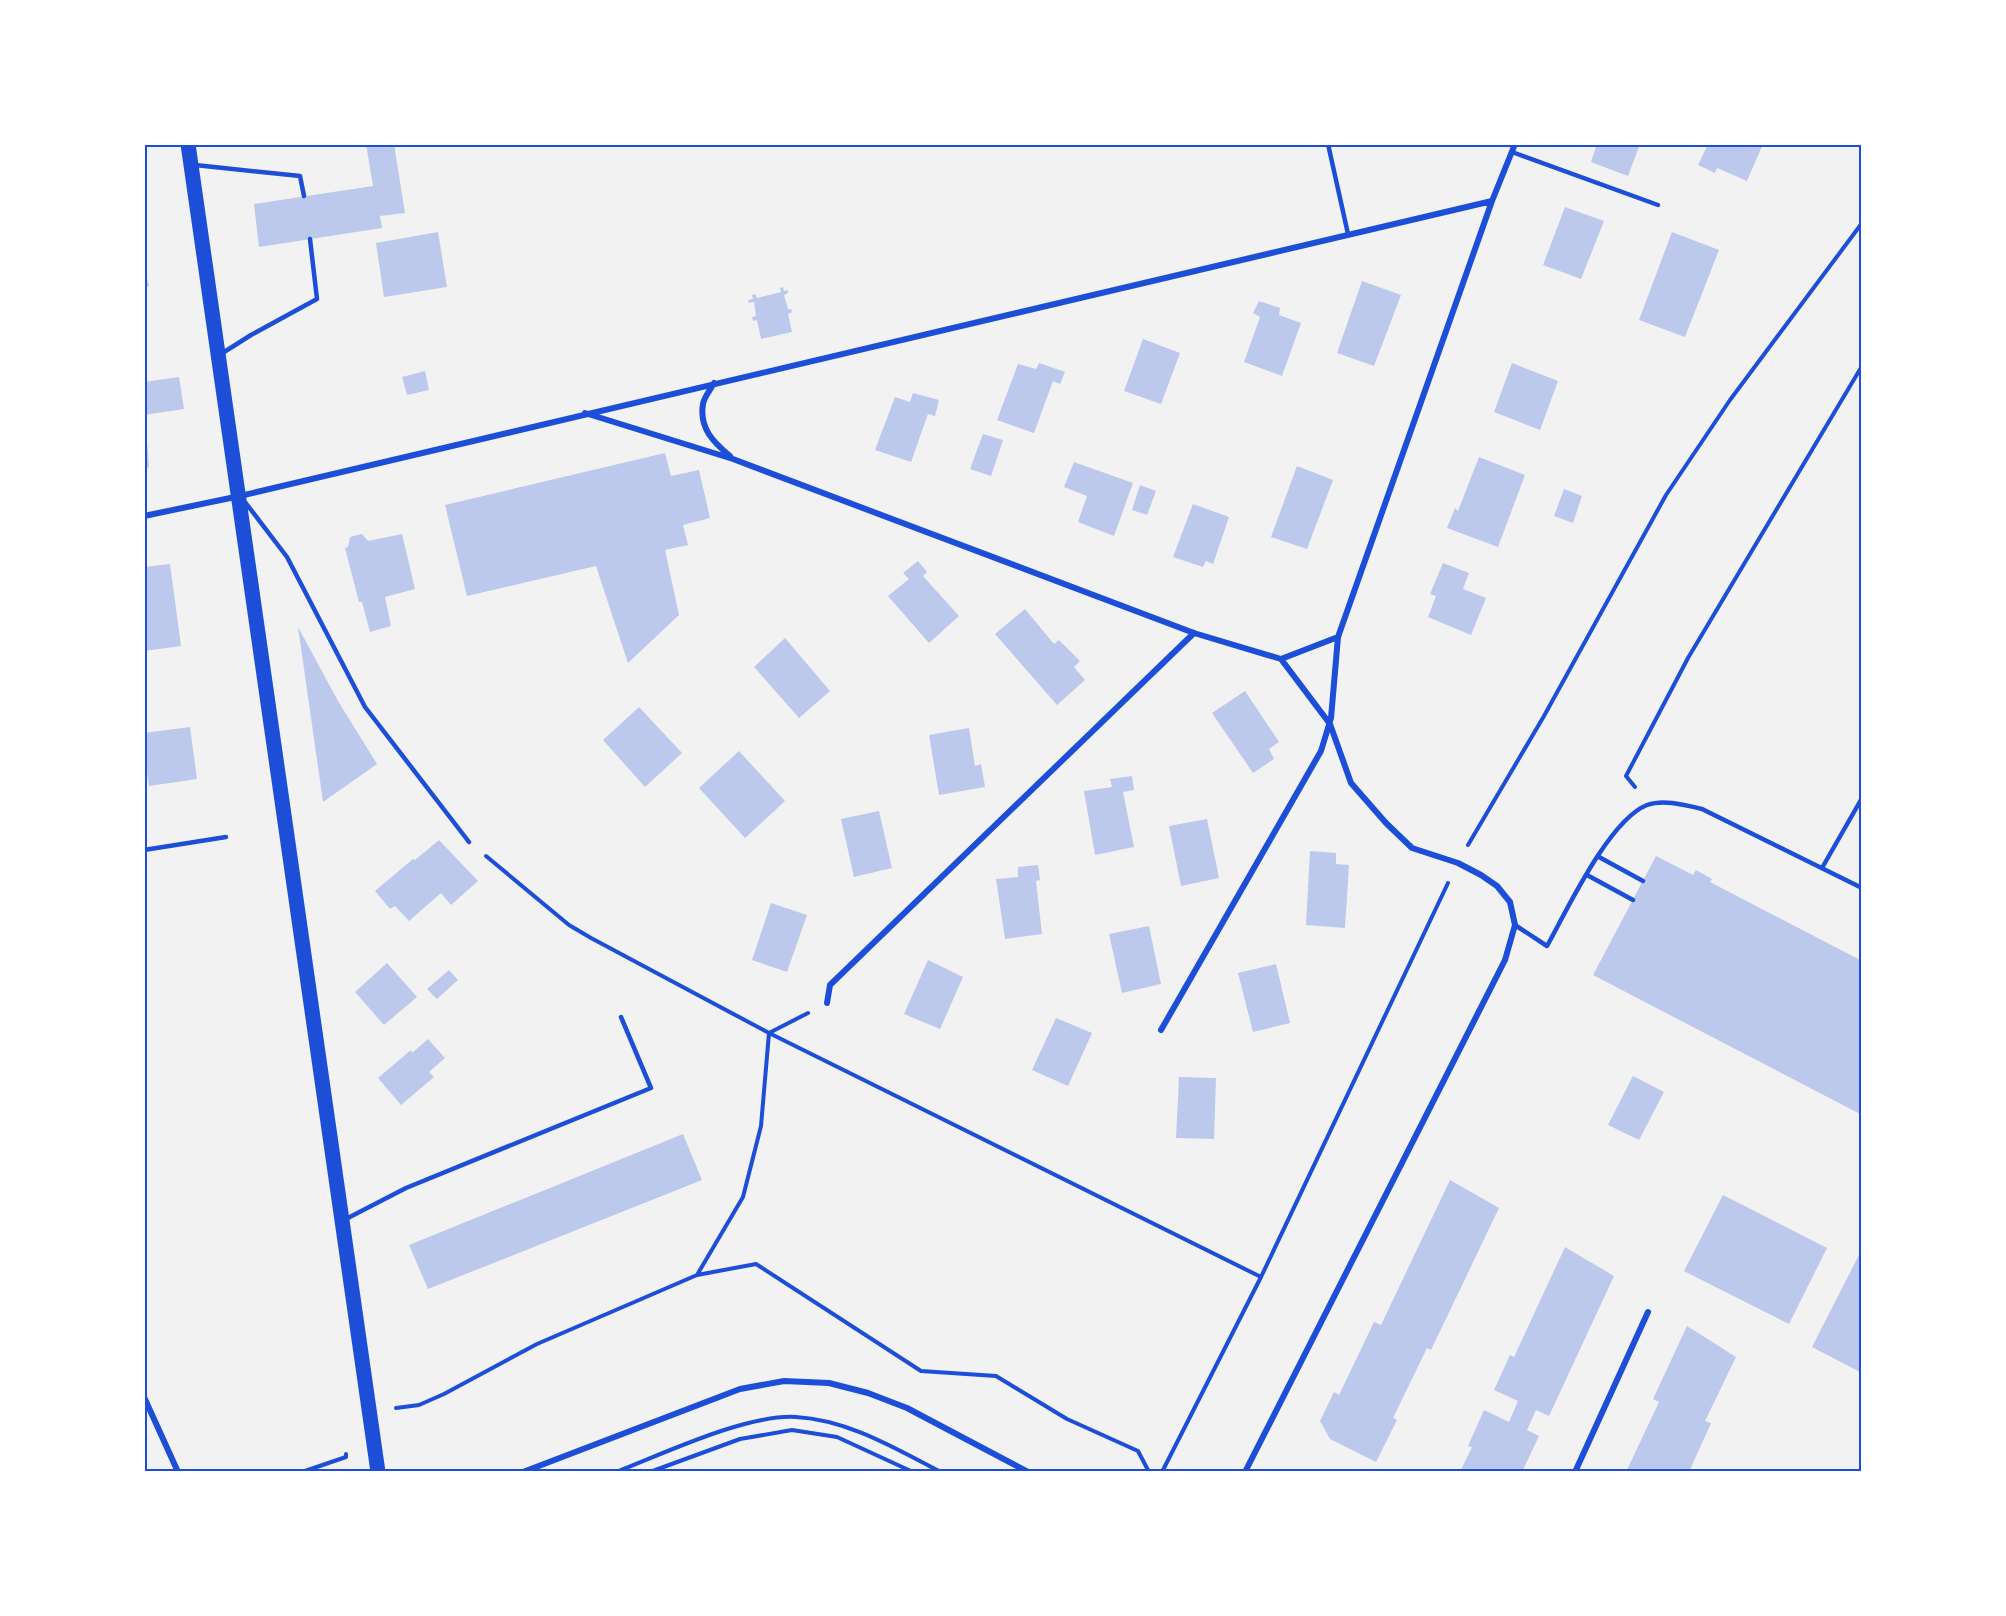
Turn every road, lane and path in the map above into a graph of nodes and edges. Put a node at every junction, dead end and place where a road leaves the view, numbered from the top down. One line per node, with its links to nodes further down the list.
1 (188, 144): 5 (main road)
2 (1328, 144): 10 (lane)
3 (1515, 144): 4 (street)
4 (1512, 152): 7 (street); 8 (lane)
5 (191, 165): 6 (lane); 12 (main road)
6 (304, 196)
7 (1492, 201): 10 (street); 20 (street)
8 (1658, 205)
9 (1862, 223): 29 (path)
10 (1348, 234): 14 (street)
11 (310, 239): 12 (lane)
12 (219, 355): 17 (main road)
13 (1862, 366): 24 (path)
14 (714, 383): 15 (street); 16 (street)
15 (585, 413): 16 (street); 17 (street)
16 (733, 459): 19 (street)
17 (240, 496): 18 (street); 26 (lane); 40 (main road)
18 (144, 516)
19 (1194, 633): 21 (street); 36 (street)
20 (1338, 637): 21 (street); 22 (street)
21 (1281, 659): 22 (street)
22 (1330, 724): 29 (street); 38 (street)
23 (1862, 798): 30 (lane)
24 (1649, 804): 28 (lane); 30 (lane)
25 (226, 837): 27 (lane)
26 (469, 842): 39 (path)
27 (144, 850)
28 (1599, 857): 31 (lane); 32 (lane)
29 (1458, 863): 35 (street); 42 (path)
30 (1822, 868): 33 (lane)
31 (1587, 875): 34 (lane); 35 (lane)
32 (1643, 881)
33 (1862, 888)
34 (1633, 900)
35 (1515, 925): 58 (street)
36 (827, 1003): 39 (path)
37 (621, 1017): 40 (lane)
38 (1161, 1030)
39 (769, 1033): 41 (path); 42 (path)
40 (341, 1221): 45 (main road)
41 (697, 1275): 45 (path); 56 (path)
42 (1261, 1277): 57 (path)
43 (1648, 1312): 59 (street)
44 (144, 1397): 47 (street)
45 (370, 1411): 49 (main road)
46 (346, 1447): 48 (path)
47 (178, 1472)
48 (302, 1472)
49 (378, 1472)
50 (523, 1472): 55 (street)
51 (616, 1472): 54 (path)
52 (650, 1472): 53 (path)
53 (914, 1472)
54 (942, 1472)
55 (1028, 1472)
56 (1149, 1472)
57 (1162, 1472)
58 (1245, 1472)
59 (1575, 1472)

